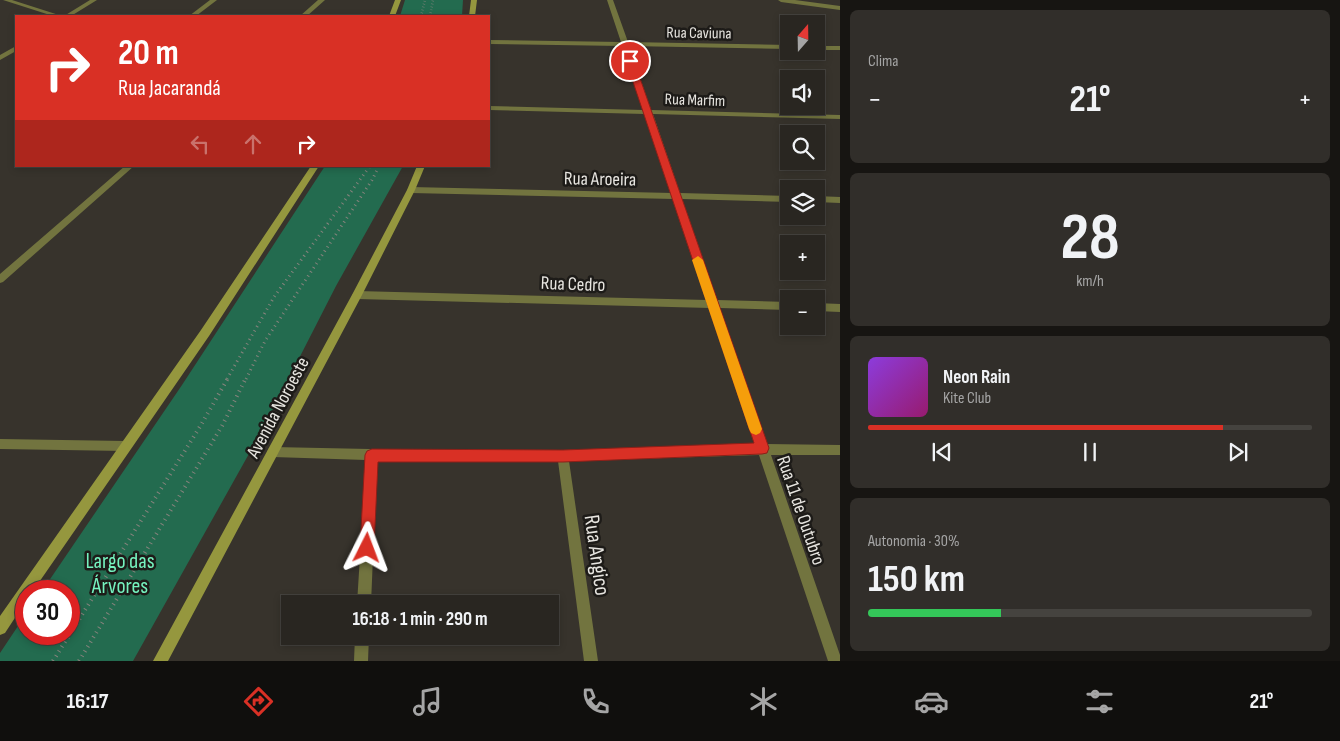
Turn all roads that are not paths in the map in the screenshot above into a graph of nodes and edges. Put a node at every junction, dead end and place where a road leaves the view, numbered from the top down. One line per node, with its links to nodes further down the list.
1 (6, 0): 10 (street)
2 (94, 0): 11 (street)
3 (214, 0): 12 (street)
4 (322, 0): 13 (street)
5 (398, 0): 14 (main road)
6 (474, 0): 15 (main road)
7 (610, 0): 17 (street, Rua 11 de Outubro)
8 (781, 0): 9 (street)
9 (840, 8)
10 (56, 15)
11 (69, 15)
12 (193, 15)
13 (304, 15)
14 (392, 15)
15 (472, 15)
16 (490, 42): 17 (street, Rua Caviuna)
17 (624, 44): 18 (street, Rua Caviuna); 24 (street, Rua 11 de Outubro)
18 (780, 47)
19 (825, 48): 20 (street)
20 (840, 48)
21 (15, 49): 22 (street)
22 (0, 58)
23 (490, 108): 24 (street, Rua Marfim)
24 (647, 111): 25 (street, Rua Marfim); 30 (street, Rua 11 de Outubro)
25 (840, 117)
26 (129, 167): 34 (street)
27 (314, 167): 41 (main road)
28 (421, 167): 29 (main road, Avenida Noroeste)
29 (411, 190): 30 (street, Rua Aroeira); 35 (main road, Avenida Noroeste)
30 (676, 196): 31 (street, Rua Aroeira); 36 (street, Rua 11 de Outubro)
31 (780, 198)
32 (825, 199): 33 (street)
33 (840, 200)
34 (0, 279)
35 (357, 295): 36 (street, Rua Cedro); 44 (main road, Avenida Noroeste)
36 (713, 304): 37 (street, Rua Cedro); 42 (street, Rua 11 de Outubro)
37 (780, 306)
38 (825, 307): 39 (street)
39 (840, 308)
40 (0, 444): 41 (street)
41 (125, 446): 48 (main road)
42 (762, 448): 43 (street); 46 (street); 53 (street, Rua 11 de Outubro)
43 (840, 450)
44 (273, 452): 45 (street); 50 (main road, Avenida Noroeste)
45 (372, 455): 46 (street); 47 (street)
46 (563, 456): 52 (street, Rua Angico)
47 (364, 595)
48 (0, 628)
49 (362, 645): 51 (street)
50 (160, 661)
51 (361, 661)
52 (591, 661)
53 (835, 661)

